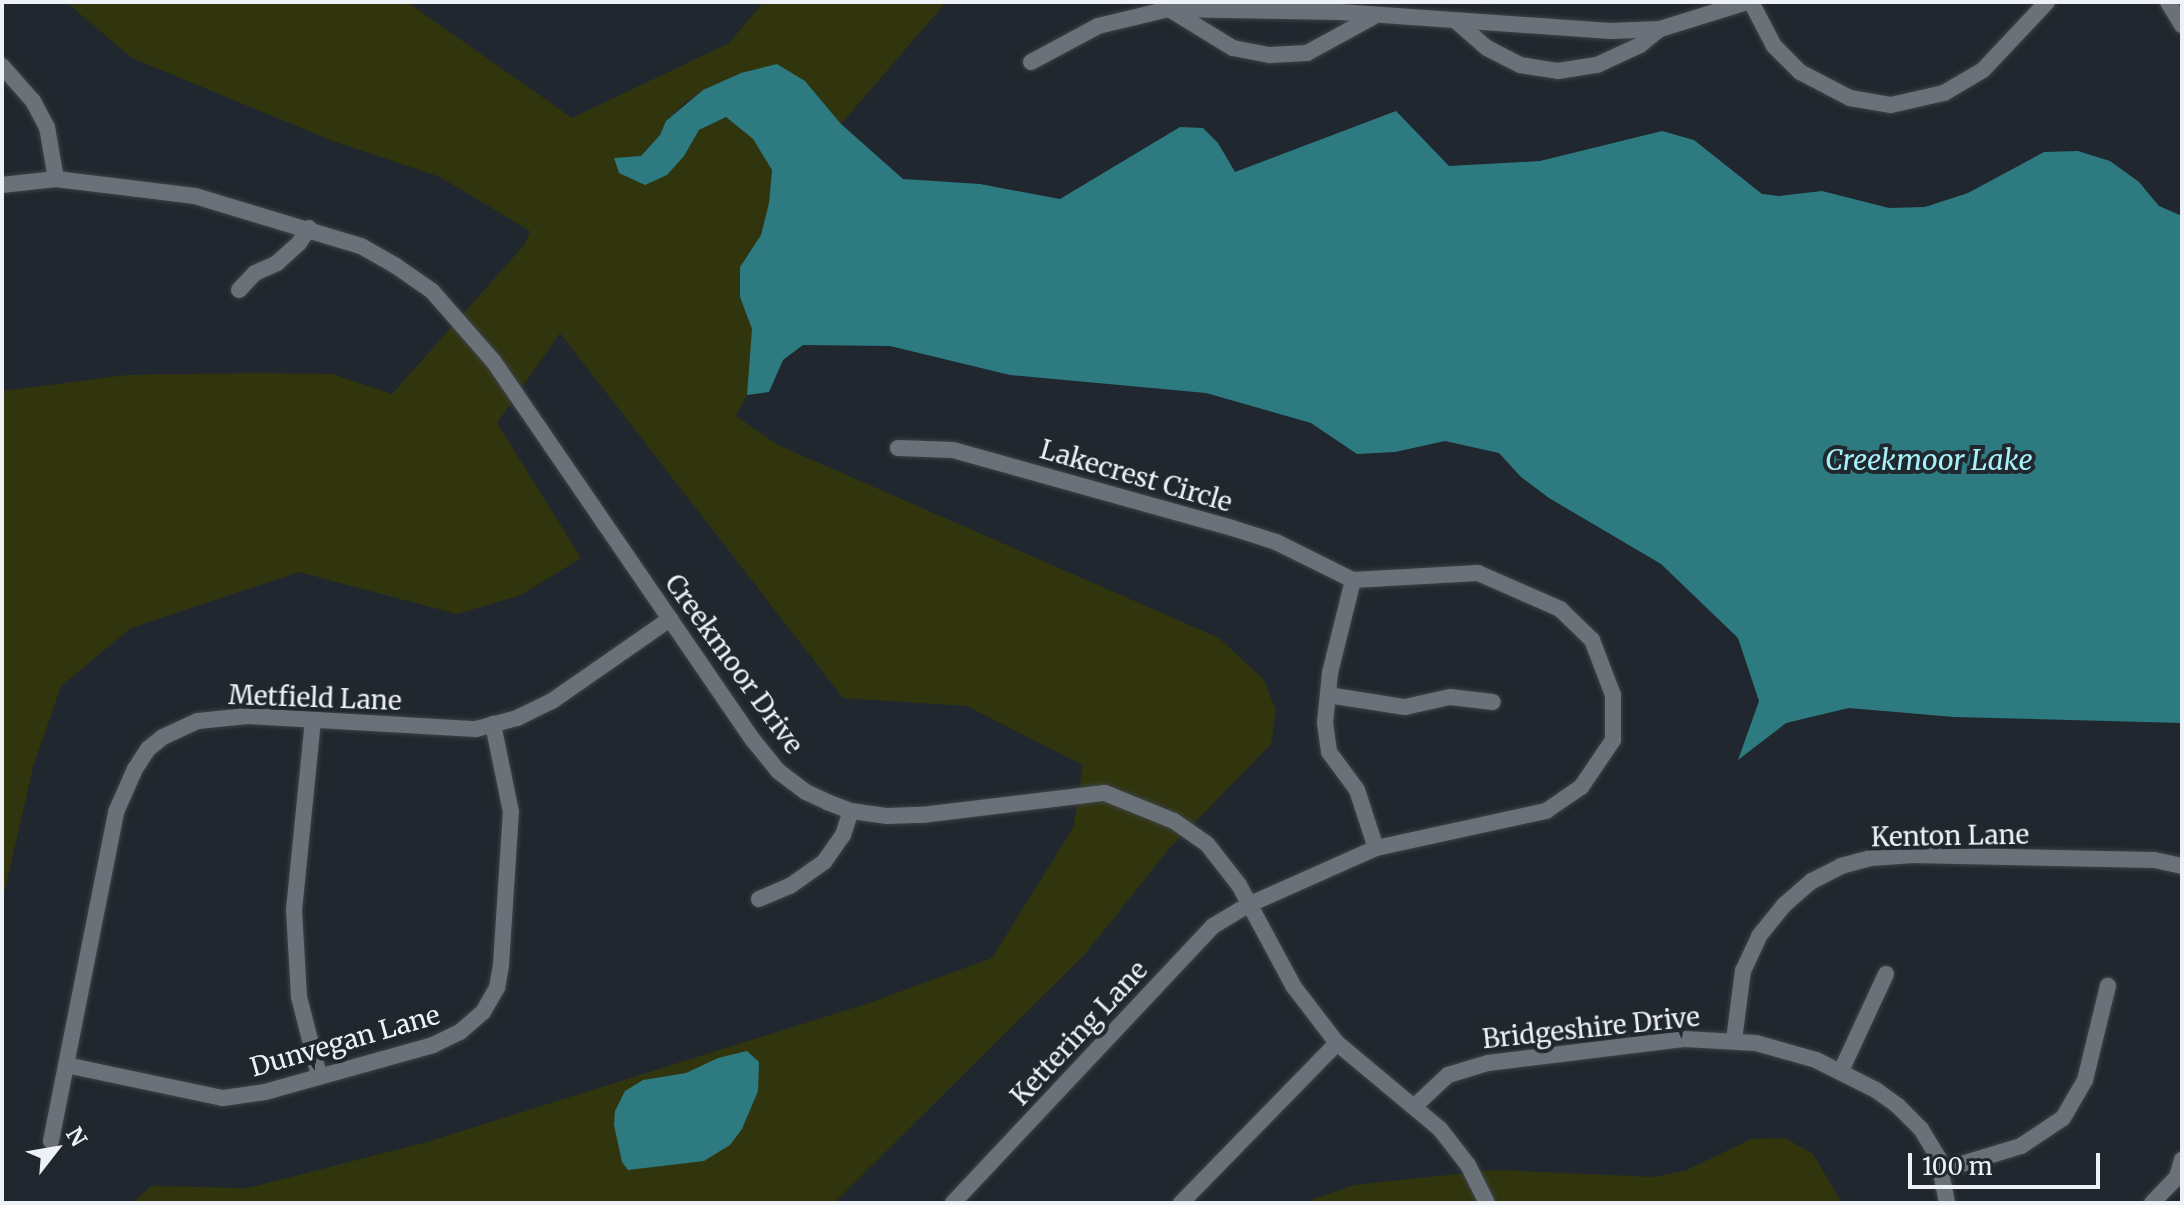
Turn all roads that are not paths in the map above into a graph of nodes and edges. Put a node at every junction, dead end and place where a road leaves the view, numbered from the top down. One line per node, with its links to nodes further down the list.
1 (1749, 2): 2 (street); 8 (street)
2 (2047, 2)
3 (2168, 2): 7 (street)
4 (1169, 9): 5 (street); 5 (street); 9 (street)
5 (1373, 17): 6 (street)
6 (1456, 21): 8 (street); 8 (street)
7 (2182, 25)
8 (1660, 29)
9 (1031, 62)
10 (2, 66): 11 (street)
11 (56, 179): 12 (street, Creekmoor Drive); 13 (street, Creekmoor Drive)
12 (2, 185)
13 (309, 228): 14 (street); 17 (street, Creekmoor Drive)
14 (239, 290)
15 (898, 448): 16 (street, Lakecrest Circle)
16 (1353, 580): 18 (street); 23 (street, Lakecrest Circle)
17 (670, 619): 21 (street, Metfield Lane); 22 (street, Creekmoor Drive)
18 (1328, 695): 19 (street); 23 (street)
19 (1493, 702)
20 (313, 720): 21 (street, Metfield Lane); 31 (street, Metfield Lane); 33 (street)
21 (493, 724): 33 (street, Dunvegan Lane)
22 (851, 811): 25 (street); 26 (street, Creekmoor Drive)
23 (1376, 848): 26 (street, Lakecrest Circle)
24 (2182, 866): 29 (street, Kenton Lane)
25 (759, 899)
26 (1248, 905): 30 (street, Creekmoor Drive); 38 (street, Kettering Lane)
27 (1886, 974): 32 (street)
28 (2108, 986): 37 (street)
29 (1734, 1040): 32 (street, Bridgeshire Drive); 34 (street, Bridgeshire Drive)
30 (1337, 1043): 34 (street, Creekmoor Drive); 39 (street)
31 (66, 1065): 33 (street, Dunvegan Lane); 35 (street, Metfield Lane)
32 (1841, 1071): 37 (street, Bridgeshire Drive)
33 (319, 1075)
34 (1416, 1105): 40 (street, Creekmoor Drive)
35 (51, 1141)
36 (2182, 1160): 42 (street)
37 (1942, 1170): 41 (street, Bridgeshire Drive)
38 (953, 1203)
39 (1181, 1203)
40 (1487, 1203)
41 (1947, 1203)
42 (2152, 1203)

